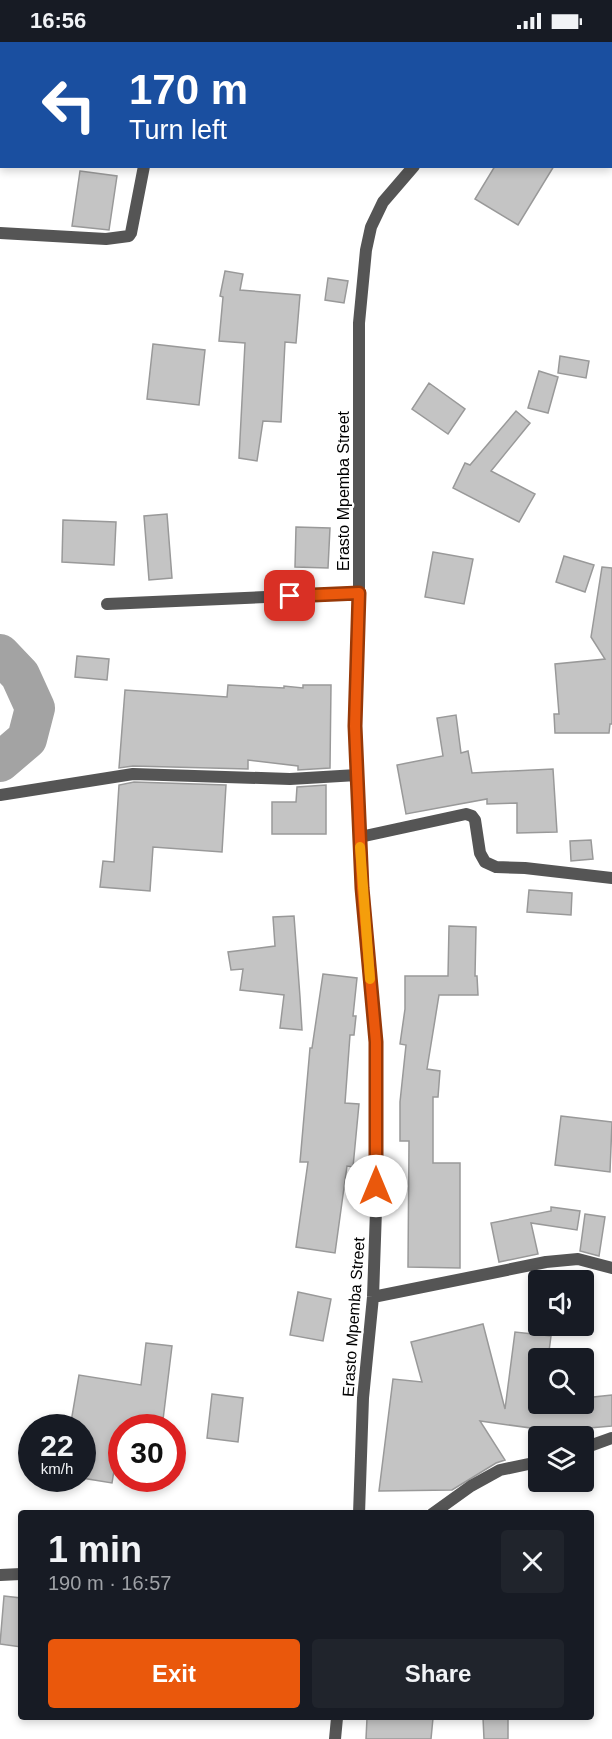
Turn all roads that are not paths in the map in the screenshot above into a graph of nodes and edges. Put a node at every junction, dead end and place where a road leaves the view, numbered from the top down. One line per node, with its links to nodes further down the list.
1 (144, 168): 3 (street)
2 (412, 168): 4 (street, Erasto Mpemba Street)
3 (0, 233)
4 (359, 593): 5 (street); 6 (street, Erasto Mpemba Street)
5 (107, 604)
6 (357, 775): 7 (street); 8 (street, Erasto Mpemba Street)
7 (0, 795)
8 (360, 837): 9 (street); 11 (street, Erasto Mpemba Street)
9 (612, 878)
10 (612, 1268): 11 (street)
11 (373, 1297): 15 (street, Erasto Mpemba Street)
12 (612, 1438): 13 (street)
13 (594, 1444)
14 (528, 1464): 16 (street)
15 (359, 1510)
16 (438, 1510)
17 (18, 1574): 18 (street)
18 (0, 1575)
19 (337, 1720): 20 (street)
20 (335, 1739)

